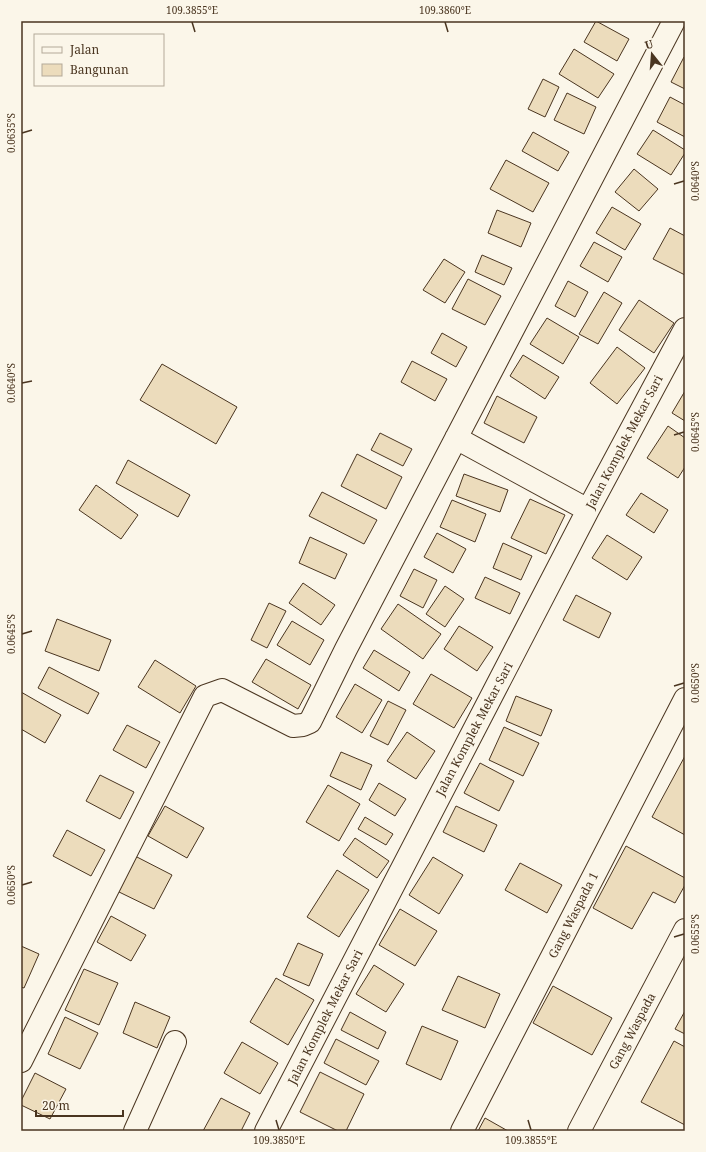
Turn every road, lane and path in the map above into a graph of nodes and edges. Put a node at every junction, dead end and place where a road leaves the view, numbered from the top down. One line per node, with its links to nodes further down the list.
1 (674, 21): 3 (street)
2 (685, 328): 4 (street, Jalan Komplek Mekar Sari)
3 (456, 438): 4 (street); 8 (street)
4 (588, 510): 10 (street, Jalan Komplek Mekar Sari)
5 (685, 699): 11 (street, Gang Waspada 1)
6 (685, 930): 12 (street, Gang Waspada)
7 (175, 1042): 9 (street)
8 (21, 1061)
9 (135, 1131)
10 (266, 1131)
11 (462, 1131)
12 (579, 1131)

